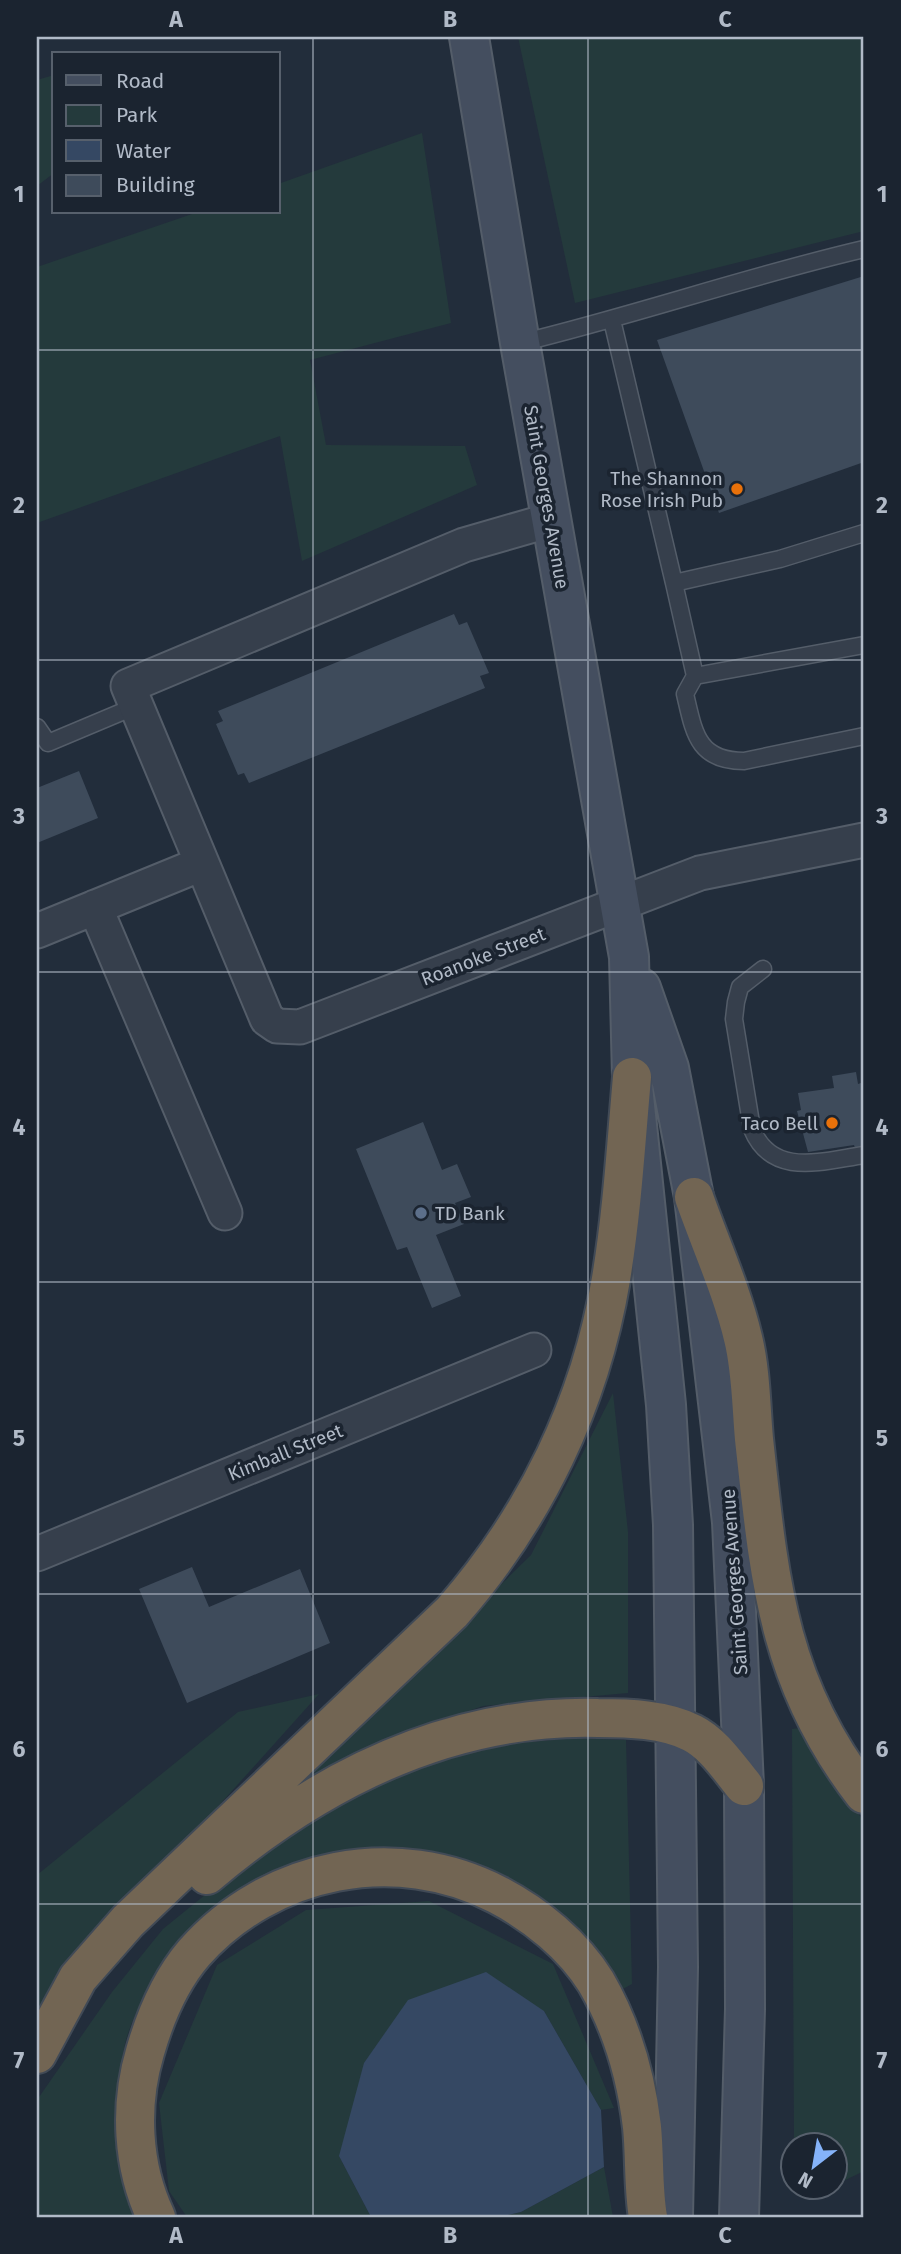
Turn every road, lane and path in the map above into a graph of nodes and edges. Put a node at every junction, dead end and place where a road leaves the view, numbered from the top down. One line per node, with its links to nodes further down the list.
1 (469, 37): 4 (main road, Saint Georges Avenue)
2 (864, 248): 3 (lane)
3 (612, 320): 4 (lane); 7 (lane)
4 (520, 343): 5 (main road, Saint Georges Avenue)
5 (551, 520): 10 (street); 15 (main road, Saint Georges Avenue)
6 (864, 533): 7 (lane)
7 (674, 583): 9 (lane)
8 (864, 645): 9 (lane)
9 (695, 676): 12 (lane)
10 (136, 706): 11 (lane); 14 (street, Roanoke Street)
11 (37, 727)
12 (864, 736)
13 (864, 840): 15 (street, Roanoke Street)
14 (201, 864): 15 (street, Roanoke Street); 16 (street)
15 (620, 904): 18 (main road, Saint Georges Avenue)
16 (95, 907): 17 (street); 23 (street)
17 (37, 931)
18 (629, 957): 20 (main road, Saint Georges Avenue); 22 (main road, Saint Georges Avenue)
19 (763, 969): 21 (lane)
20 (632, 1077): 26 (main road, Saint Georges Avenue); 29 (highway)
21 (864, 1155)
22 (694, 1197): 27 (main road, Saint Georges Avenue); 28 (highway)
23 (225, 1213)
24 (534, 1350): 25 (street, Kimball Street)
25 (37, 1554)
26 (677, 1728): 27 (highway); 29 (highway); 32 (main road, Saint Georges Avenue)
27 (744, 1786): 33 (main road, Saint Georges Avenue)
28 (864, 1794)
29 (41, 2047)
30 (156, 2217): 31 (highway)
31 (648, 2217)
32 (673, 2217)
33 (739, 2217)

